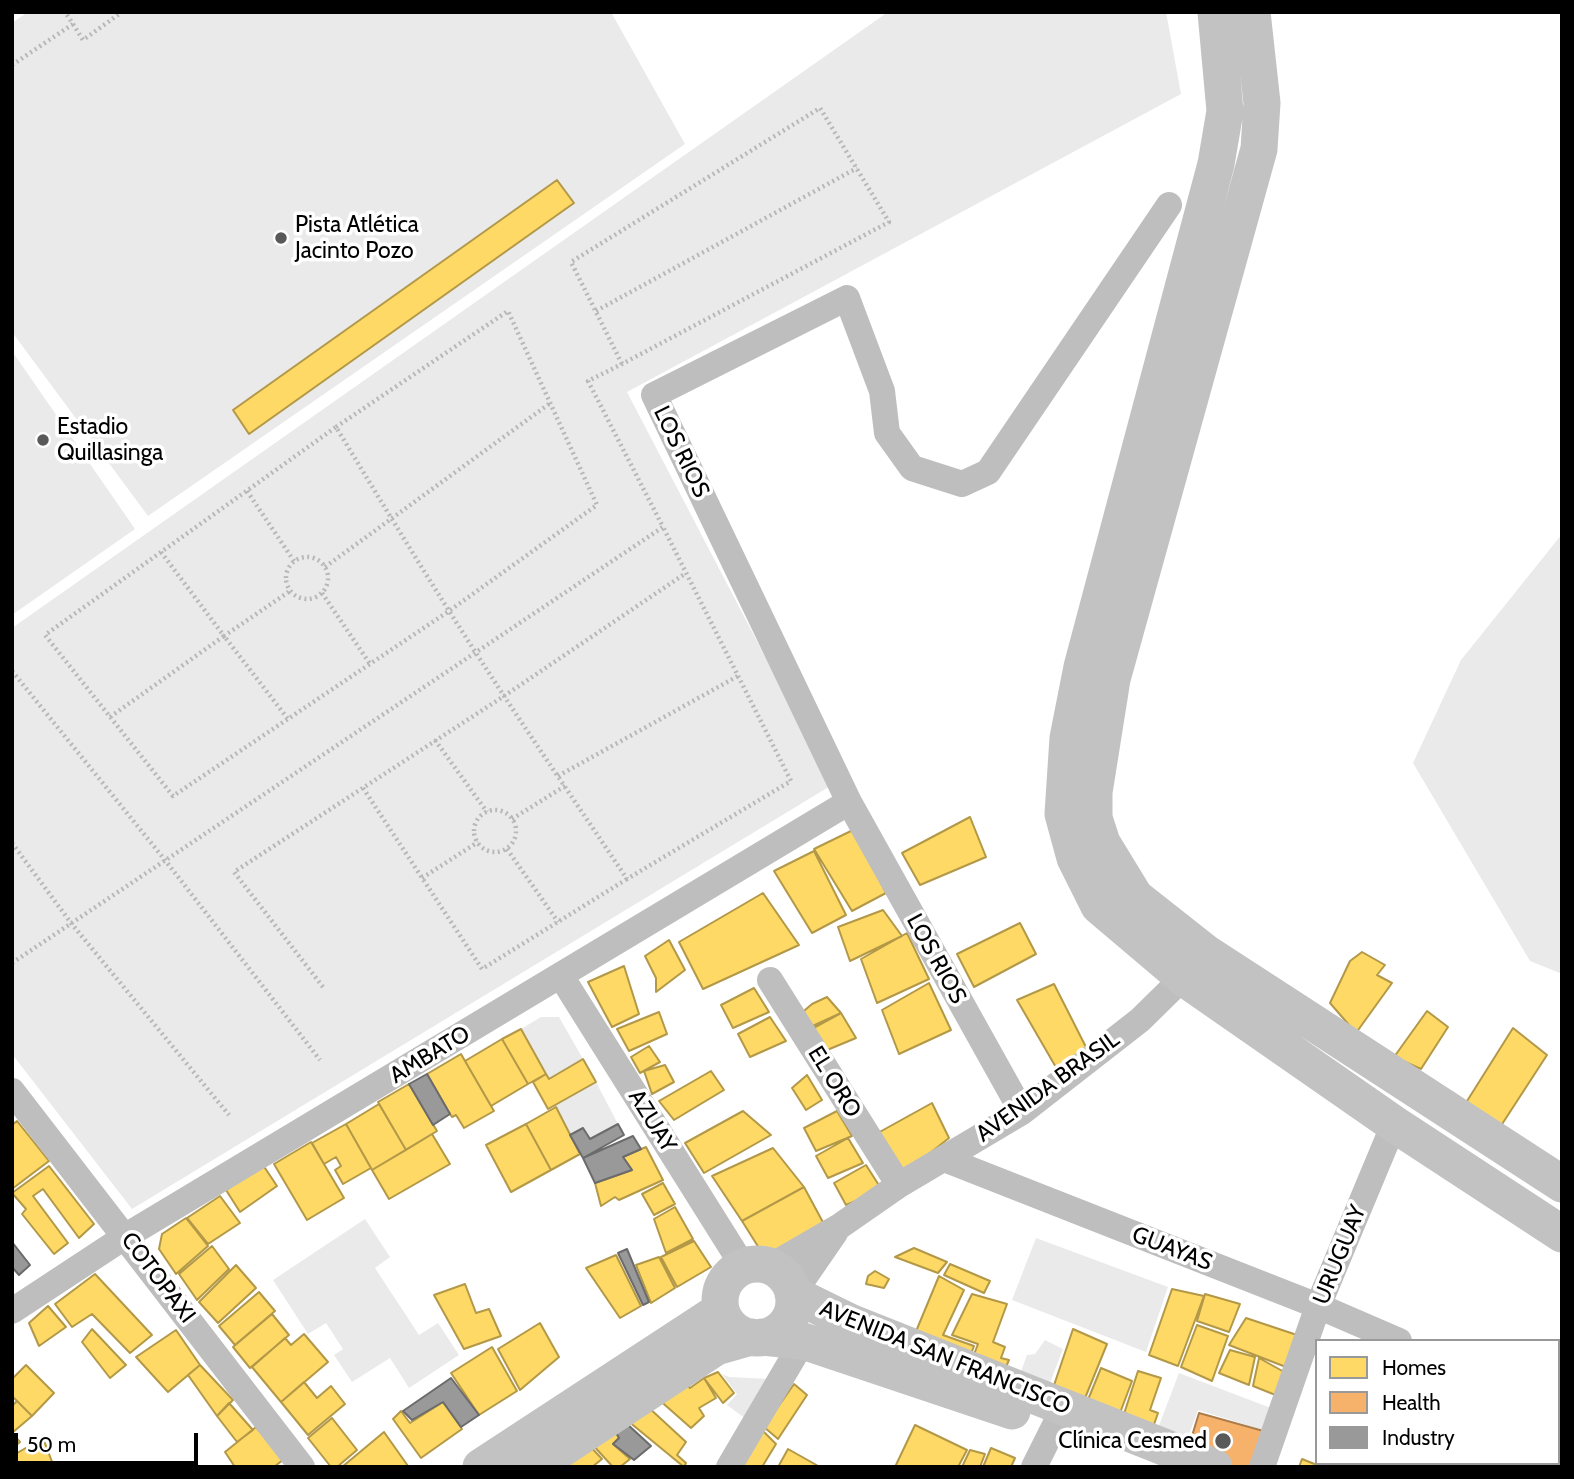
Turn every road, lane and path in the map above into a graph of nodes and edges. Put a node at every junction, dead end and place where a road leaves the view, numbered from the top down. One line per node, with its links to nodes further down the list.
1 (65, 12): 5 (path)
2 (122, 12): 5 (path)
3 (1216, 12): 47 (main road)
4 (1252, 12): 47 (main road)
5 (73, 24): 6 (path)
6 (12, 65)
7 (856, 168): 9 (path); 9 (path); 10 (path)
8 (1169, 205): 35 (street, LOS RIOS)
9 (596, 311): 10 (path)
10 (622, 364): 15 (path)
11 (549, 404): 12 (path); 14 (path); 22 (path)
12 (336, 427): 13 (path); 14 (path)
13 (247, 491): 16 (path); 17 (path)
14 (392, 518): 18 (path); 22 (path)
15 (663, 527): 19 (path); 24 (path)
16 (161, 552): 23 (path); 29 (path)
17 (295, 561): 18 (path); 20 (path)
18 (325, 567): 21 (path)
19 (686, 573): 27 (path); 28 (path)
20 (290, 591): 21 (path); 23 (path)
21 (322, 593): 25 (path)
22 (449, 611): 24 (path); 25 (path)
23 (224, 636): 29 (path); 30 (path)
24 (475, 653): 28 (path); 41 (path)
25 (370, 664): 30 (path)
26 (12, 671): 41 (path)
27 (738, 676): 32 (path); 43 (path)
28 (504, 696): 31 (path); 32 (path)
29 (110, 717): 30 (path)
30 (288, 719)
31 (435, 740): 34 (path); 36 (path)
32 (558, 776): 33 (path)
33 (565, 786): 37 (path); 43 (path)
34 (363, 788): 42 (path); 50 (path)
35 (849, 802): 48 (street, AMBATO); 53 (street, LOS RIOS)
36 (486, 812): 37 (path); 38 (path)
37 (512, 819): 40 (path)
38 (478, 842): 40 (path); 42 (path)
39 (12, 843): 45 (path)
40 (507, 849): 44 (path)
41 (165, 860): 45 (path); 51 (path)
42 (422, 878): 44 (path)
43 (627, 879): 44 (path)
44 (558, 922)
45 (71, 923): 46 (path); 54 (path)
46 (12, 963)
47 (1195, 965): 53 (street, AVENIDA BRASIL); 55 (main road); 57 (main road)
48 (561, 976): 61 (street, AMBATO); 62 (street, AZUAY)
49 (770, 980): 58 (street, EL ORO)
50 (323, 987)
51 (320, 1060)
52 (12, 1091): 61 (street, COTOPAXI)
53 (1022, 1112): 56 (street, AVENIDA BRASIL)
54 (229, 1115)
55 (1394, 1124): 60 (main road); 64 (street, URUGUAY)
56 (944, 1159): 58 (street, AVENIDA BRASIL); 64 (street, GUAYAS)
57 (1562, 1184)
58 (899, 1185): 59 (street, AVENIDA BRASIL)
59 (840, 1226): 62 (street, AVENIDA BRASIL); 63 (street, AVENIDA BRASIL)
60 (1562, 1234)
61 (126, 1236): 66 (street, AMBATO); 71 (street, COTOPAXI)
62 (757, 1266): 63 (main road); 65 (main road)
63 (793, 1294): 67 (main road); 77 (main road, AVENIDA SAN FRANCISCO)
64 (1318, 1306): 68 (street, GUAYAS); 78 (street, URUGUAY)
65 (721, 1310): 67 (main road); 72 (main road)
66 (12, 1311)
67 (756, 1337): 69 (main road, AVENIDA SAN FRANCISCO); 73 (main road)
68 (1394, 1339)
69 (803, 1342): 70 (main road, AVENIDA SAN FRANCISCO); 74 (street)
70 (1055, 1426): 75 (street); 76 (main road, AVENIDA SAN FRANCISCO)
71 (302, 1467)
72 (481, 1467)
73 (534, 1467)
74 (729, 1467)
75 (1034, 1467)
76 (1154, 1467)
77 (1214, 1467)
78 (1262, 1467)

